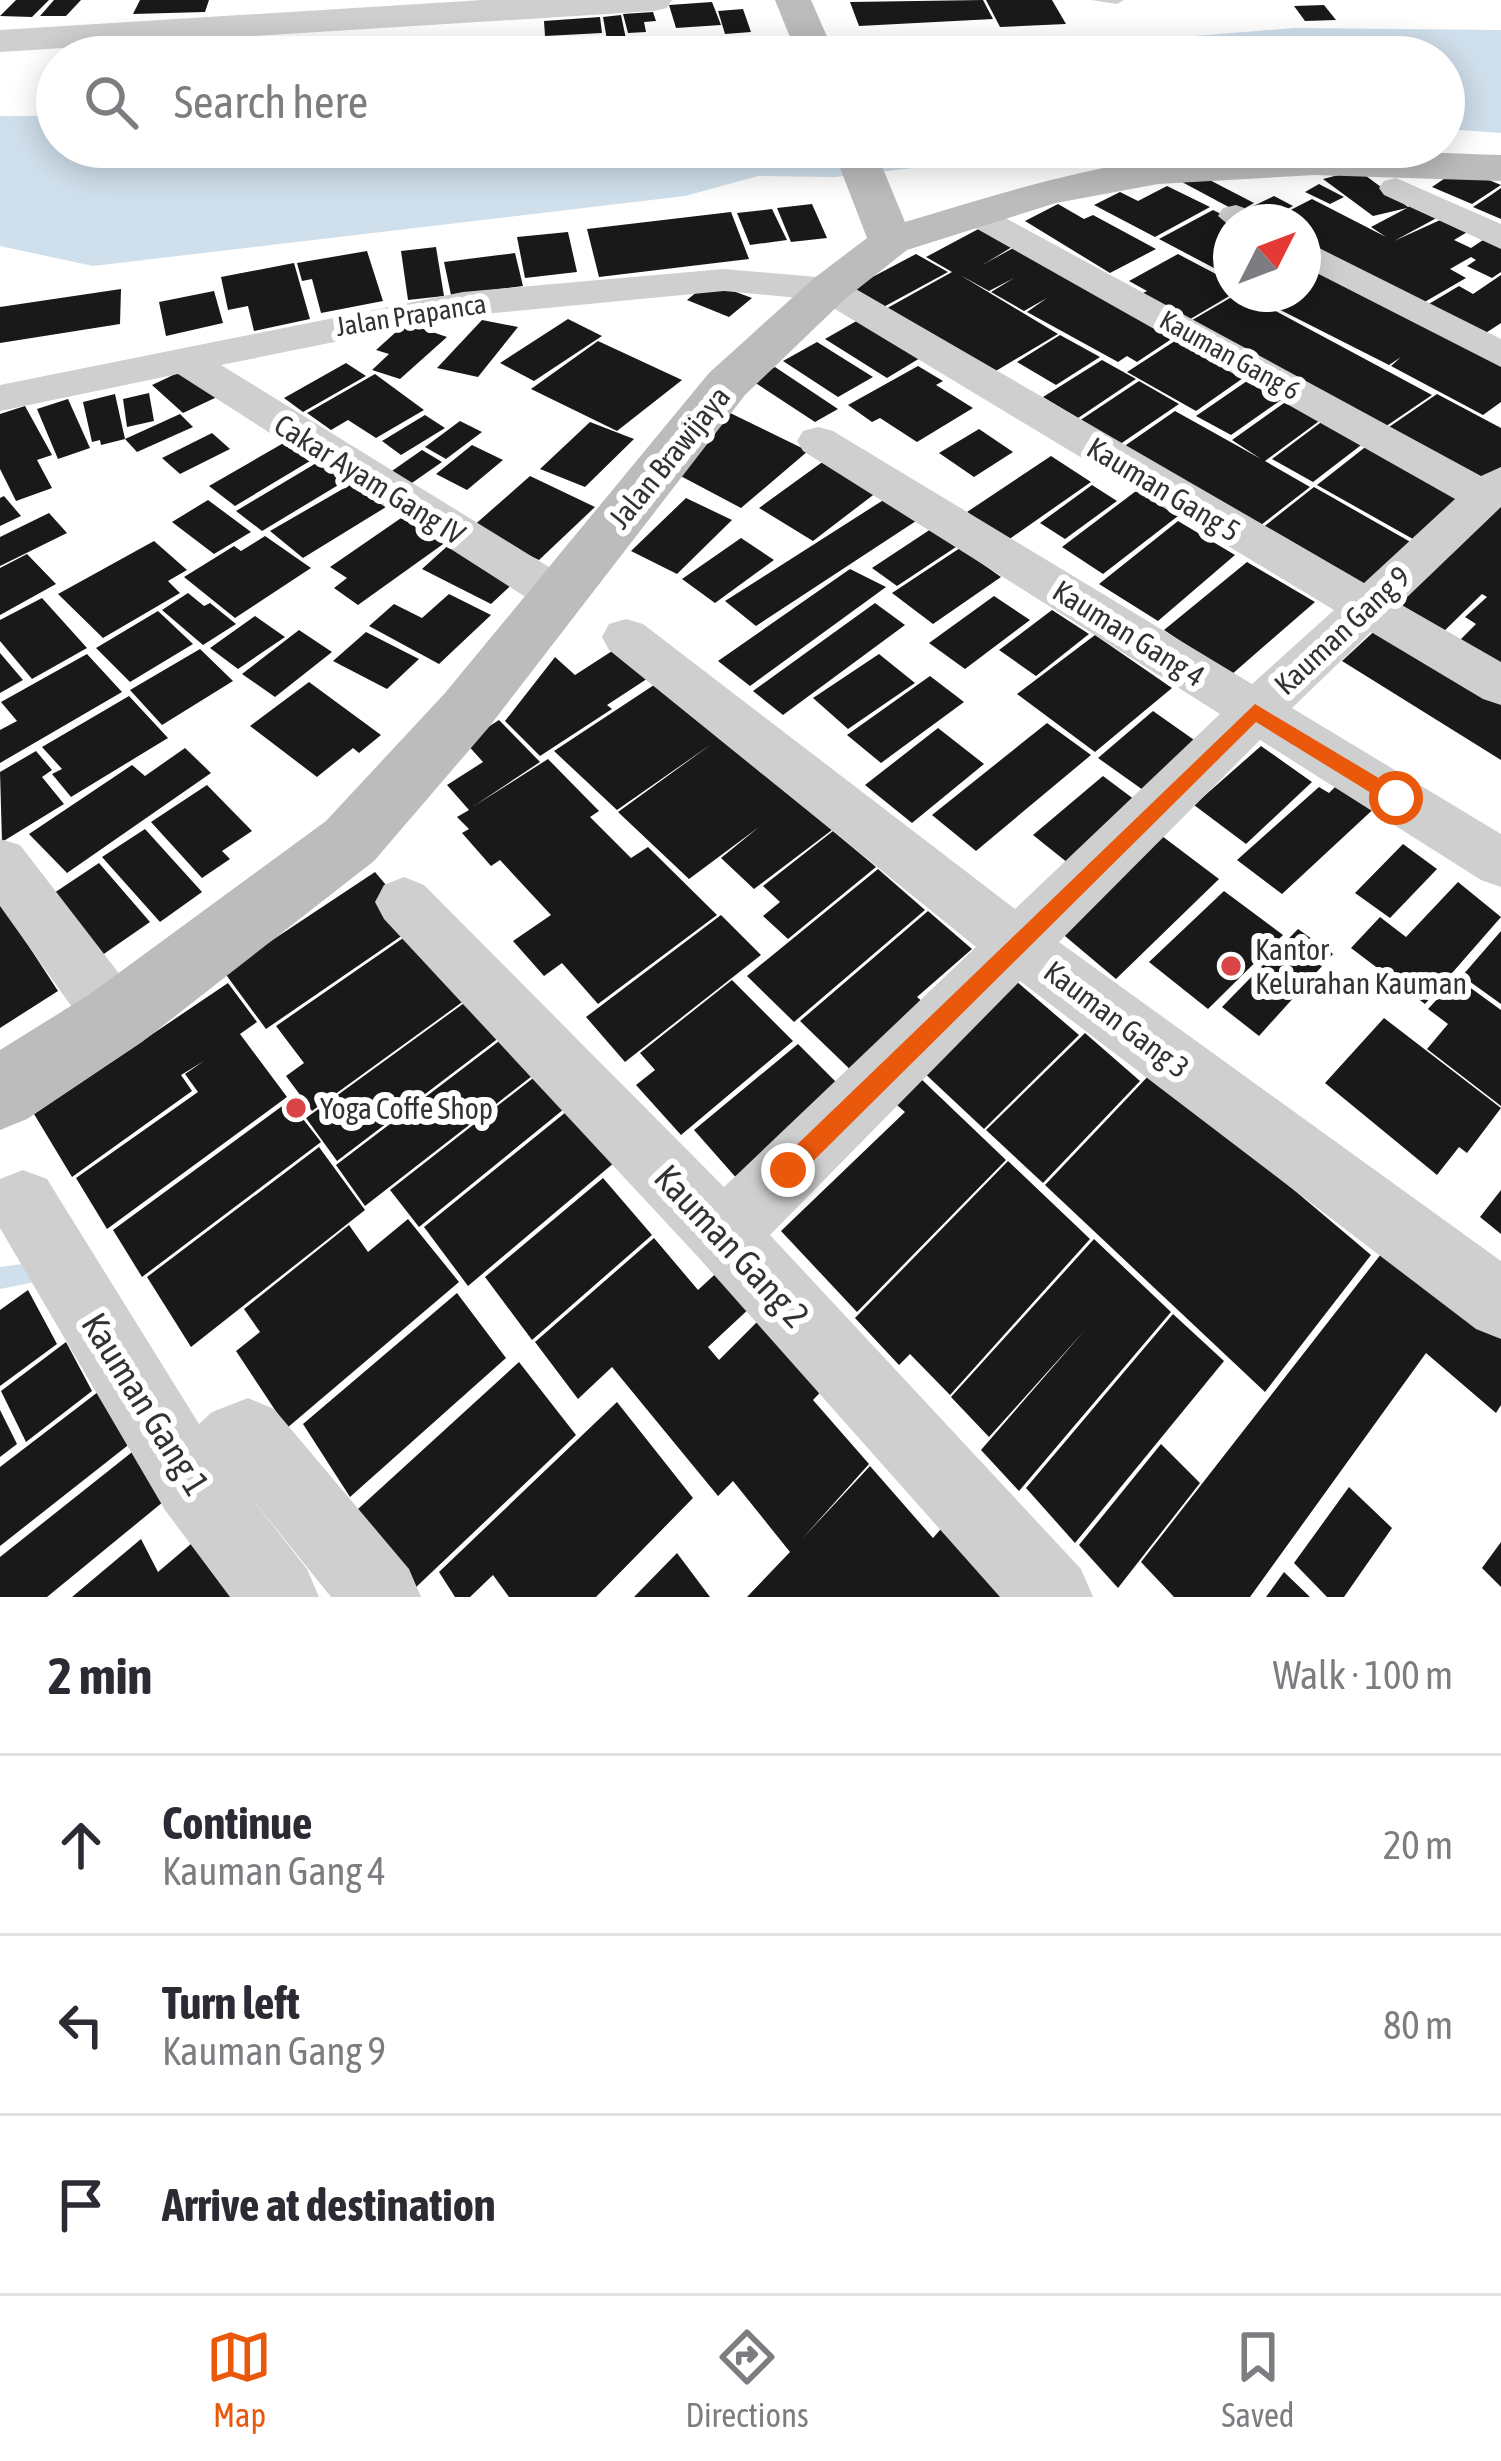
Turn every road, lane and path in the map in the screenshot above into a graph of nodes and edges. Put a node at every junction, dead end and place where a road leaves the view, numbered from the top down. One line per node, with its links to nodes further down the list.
1 (654, 0): 5 (street)
2 (1098, 0): 3 (lane)
3 (1117, 0)
4 (797, 7): 6 (main road)
5 (80, 36)
6 (809, 36)
7 (36, 39): 8 (street)
8 (0, 41)
9 (861, 168): 15 (main road)
10 (1190, 168): 14 (main road, Jalan Brawijaya)
11 (1465, 168): 12 (main road, Jalan Brawijaya)
12 (1501, 168)
13 (1396, 188): 16 (street)
14 (976, 212): 15 (main road, Jalan Brawijaya); 23 (street, Kauman Gang 6)
15 (884, 225): 18 (main road, Jalan Brawijaya)
16 (1501, 238)
17 (1321, 260): 19 (street)
18 (829, 289): 20 (street, Jalan Prapanca); 24 (main road, Jalan Brawijaya); 25 (street, Kauman Gang 5)
19 (1501, 355)
20 (184, 360): 21 (street, Jalan Prapanca); 24 (street, Cakar Ayam Gang IV)
21 (0, 398)
22 (818, 441): 28 (street, Kauman Gang 4)
23 (1497, 487): 25 (street, Kauman Gang 9)
24 (558, 595): 33 (main road, Jalan Brawijaya)
25 (1365, 609): 27 (street, Kauman Gang 5); 28 (street, Kauman Gang 9)
26 (626, 637): 32 (street, Kauman Gang 3)
27 (1501, 686)
28 (1255, 712): 30 (street, Kauman Gang 4); 32 (street, Kauman Gang 9)
29 (0, 862): 33 (street)
30 (1501, 863)
31 (404, 902): 36 (street, Kauman Gang 2)
32 (1016, 944): 36 (street, Kauman Gang 9); 37 (street, Kauman Gang 3)
33 (116, 1018): 34 (main road, Jalan Brawijaya)
34 (0, 1093)
35 (23, 1203): 38 (street, Kauman Gang 1)
36 (723, 1234): 41 (street, Kauman Gang 2)
37 (1501, 1304)
38 (211, 1464): 39 (street, Kauman Gang 1); 40 (street)
39 (279, 1597)
40 (381, 1597)
41 (1053, 1597)

